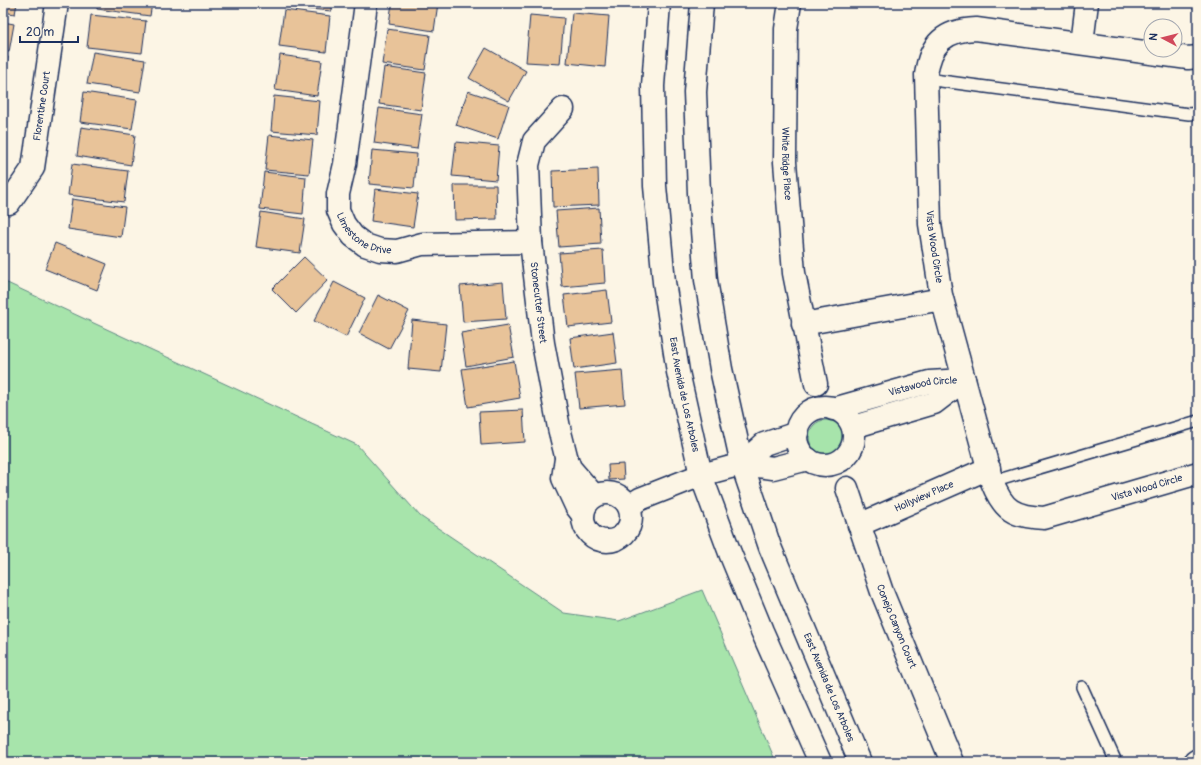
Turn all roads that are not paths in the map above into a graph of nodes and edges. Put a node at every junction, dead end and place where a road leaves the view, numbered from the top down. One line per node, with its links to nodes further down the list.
1 (57, 3): 12 (street, Florentine Court)
2 (366, 3): 13 (street, Limestone Drive)
3 (659, 3): 26 (street, East Avenida de Los Arboles)
4 (702, 3): 24 (street, East Avenida de Los Arboles)
5 (790, 3): 15 (street, White Ridge Place)
6 (1087, 3): 7 (street)
7 (1082, 44): 8 (street, Vista Wood Circle); 9 (street, Vista Wood Circle)
8 (1198, 57)
9 (926, 79): 11 (lane); 14 (street, Vista Wood Circle)
10 (563, 109): 13 (street, Stonecutter Street)
11 (1198, 113)
12 (9, 203)
13 (531, 242): 22 (street, Stonecutter Street)
14 (942, 299): 15 (street); 16 (street, Vista Wood Circle)
15 (803, 324): 17 (street, White Ridge Place)
16 (964, 380): 18 (street, Vistawood Circle); 20 (street, Vistawood Circle); 27 (street, Vista Wood Circle)
17 (816, 384)
18 (833, 409): 20 (street); 21 (street, Vistawood Circle)
19 (1198, 421): 27 (lane)
20 (852, 427): 23 (street)
21 (797, 433): 23 (street); 24 (street)
22 (566, 456): 29 (street, Stonecutter Street); 31 (street)
23 (808, 459): 24 (street)
24 (742, 464): 26 (street); 36 (street, East Avenida de Los Arboles)
25 (1198, 473): 27 (street, Vista Wood Circle)
26 (701, 475): 30 (street); 35 (street, East Avenida de Los Arboles)
27 (990, 475): 32 (street, Hollyview Place)
28 (847, 488): 32 (street, Conejo Canyon Court)
29 (595, 495): 30 (street); 31 (street)
30 (628, 506): 31 (street)
31 (582, 515)
32 (859, 525): 37 (street, Conejo Canyon Court)
33 (1082, 687): 38 (lane)
34 (1198, 760): 39 (street)
35 (820, 762)
36 (860, 762)
37 (952, 762)
38 (1116, 762)
39 (1195, 762)

